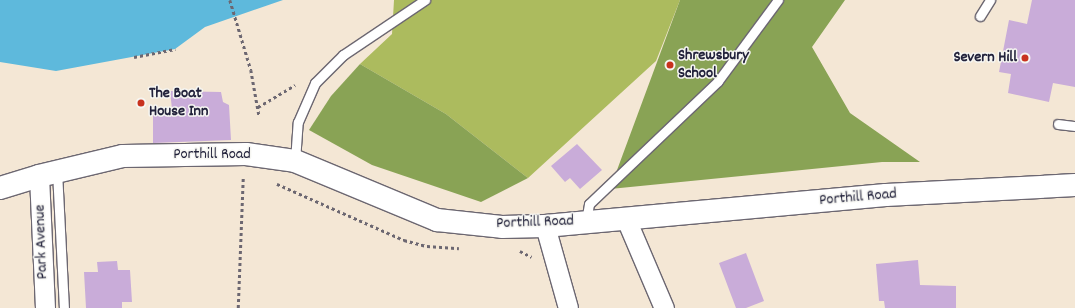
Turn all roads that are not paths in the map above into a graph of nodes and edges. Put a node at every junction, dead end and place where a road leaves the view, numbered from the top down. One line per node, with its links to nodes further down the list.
1 (424, 0): 7 (lane)
2 (778, 0): 12 (lane)
3 (990, 0): 4 (lane)
4 (980, 16)
5 (1058, 124): 6 (lane)
6 (1075, 126)
7 (295, 161): 8 (street, Porthill Road); 13 (street, Porthill Road)
8 (48, 174): 10 (street, Porthill Road); 14 (street, Park Avenue); 15 (lane)
9 (1075, 185): 11 (street, Porthill Road)
10 (5, 186)
11 (626, 219): 12 (street, Porthill Road); 17 (street)
12 (586, 221): 13 (street, Porthill Road)
13 (545, 226): 16 (street)
14 (45, 308)
15 (64, 308)
16 (568, 308)
17 (664, 308)

